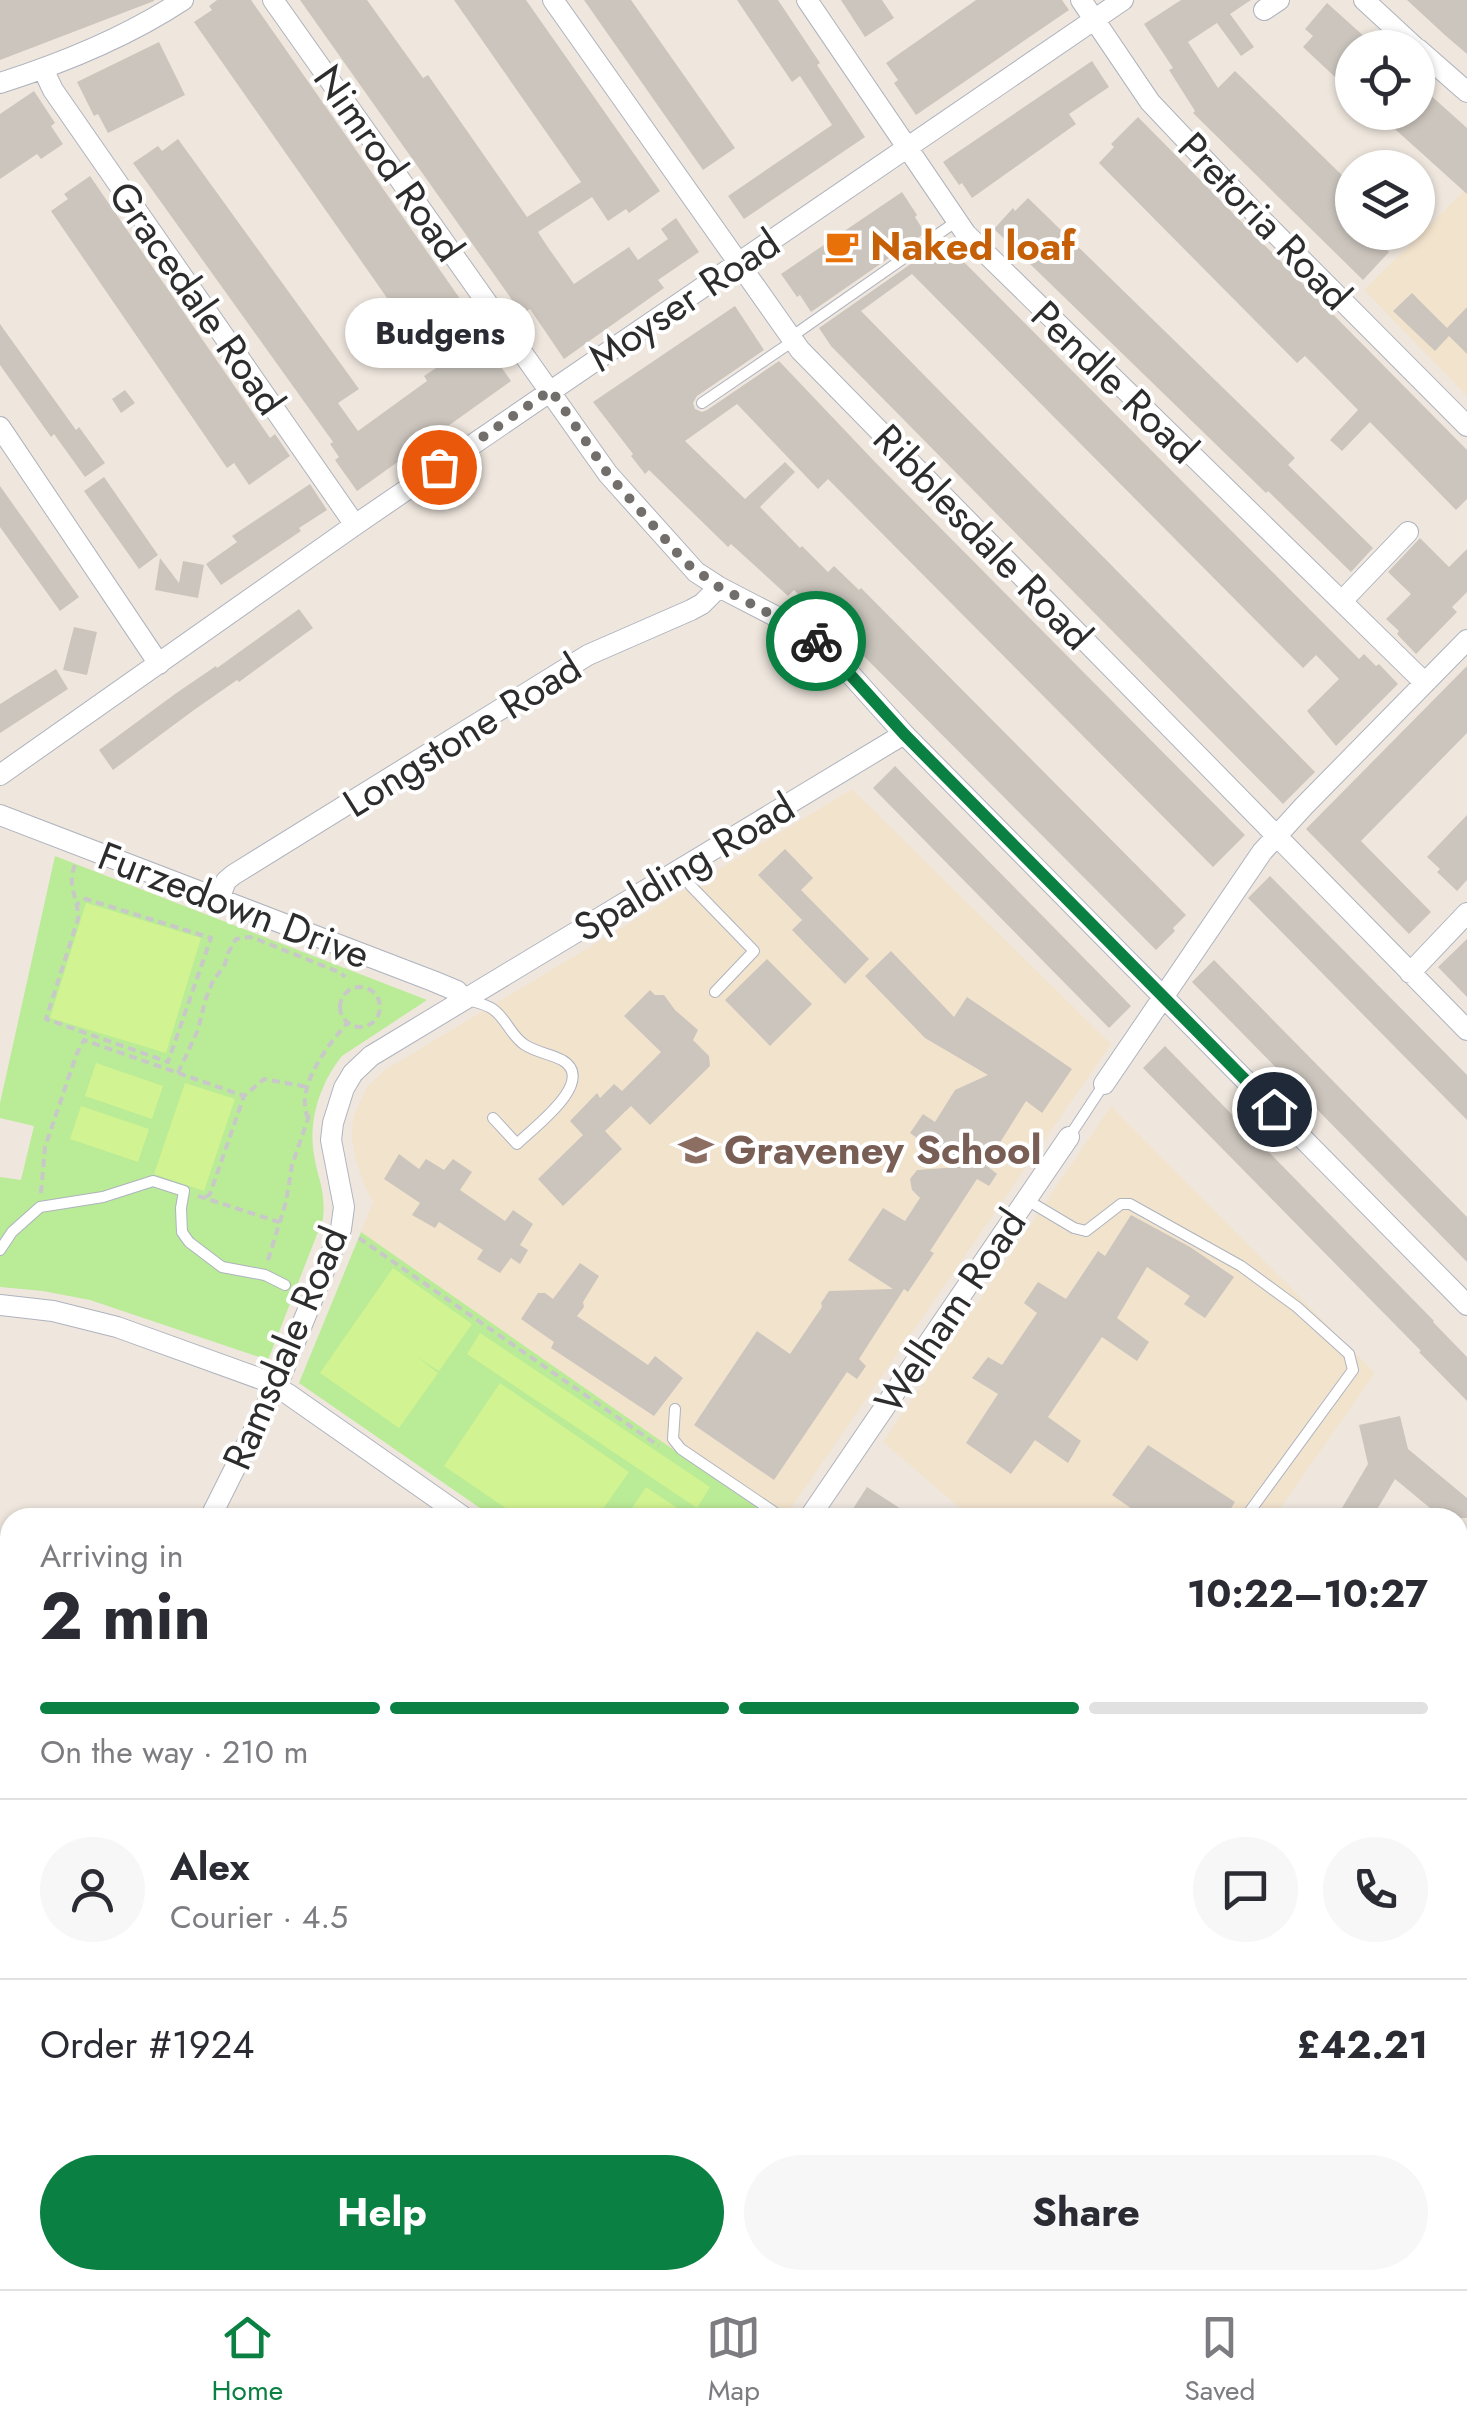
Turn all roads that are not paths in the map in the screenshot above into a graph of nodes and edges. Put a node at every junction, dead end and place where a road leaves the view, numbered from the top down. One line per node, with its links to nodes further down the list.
1 (183, 0): 11 (street)
2 (273, 0): 18 (street, Nimrod Road)
3 (553, 0): 16 (street, Ribblesdale Road)
4 (807, 0): 14 (street, Pendle Road)
5 (1081, 0): 8 (street, Pretoria Road)
6 (1124, 0): 8 (street, Moyser Road)
7 (1364, 0): 9 (street)
8 (1094, 20): 14 (street, Moyser Road); 20 (street, Pretoria Road)
9 (1397, 30)
10 (1435, 64): 13 (street)
11 (42, 69): 12 (street); 22 (street, Gracedale Road)
12 (0, 83)
13 (1467, 92)
14 (908, 149): 15 (street, Pendle Road); 16 (street, Moyser Road)
15 (956, 221): 17 (lane); 25 (street, Pendle Road)
16 (739, 262): 17 (street, Ribblesdale Road); 18 (street, Moyser Road)
17 (792, 339): 19 (lane); 32 (street, Ribblesdale Road)
18 (551, 390): 22 (street, Moyser Road); 24 (street, Nimrod Road)
19 (702, 403)
20 (1467, 426)
21 (0, 427): 27 (street)
22 (354, 525): 27 (street, Moyser Road)
23 (1408, 532): 25 (street)
24 (719, 587): 29 (street, Nimrod Road); 34 (street, Longstone Road)
25 (1342, 601): 28 (street, Pendle Road)
26 (1467, 640): 28 (street, Welham Road)
27 (159, 664): 30 (street, Moyser Road)
28 (1425, 683): 32 (street, Welham Road)
29 (904, 734): 33 (street, Spalding Road); 38 (street, Nimrod Road)
30 (0, 775)
31 (0, 816): 34 (street, Furzedown Drive)
32 (1275, 836): 36 (street, Ribblesdale Road); 38 (street, Welham Road)
33 (680, 871): 37 (lane); 39 (street, Spalding Road)
34 (219, 899): 39 (street, Furzedown Drive)
35 (1467, 914): 36 (street)
36 (1410, 972): 40 (street, Ribblesdale Road)
37 (715, 992)
38 (1163, 997): 41 (street, Welham Road); 48 (street, Nimrod Road)
39 (464, 999): 42 (lane); 49 (street, Ramsdale Road)
40 (1467, 1030)
41 (1104, 1084): 43 (lane, Welham Road)
42 (493, 1118)
43 (1068, 1137): 44 (street, Welham Road)
44 (1026, 1200): 54 (street, Welham Road); 55 (lane)
45 (0, 1250): 46 (lane)
46 (285, 1285)
47 (0, 1305): 49 (street)
48 (1467, 1305)
49 (276, 1387): 51 (street, Ramsdale Road); 52 (street)
50 (675, 1410): 53 (lane)
51 (215, 1508)
52 (451, 1508)
53 (768, 1508)
54 (815, 1508)
55 (1253, 1508)

